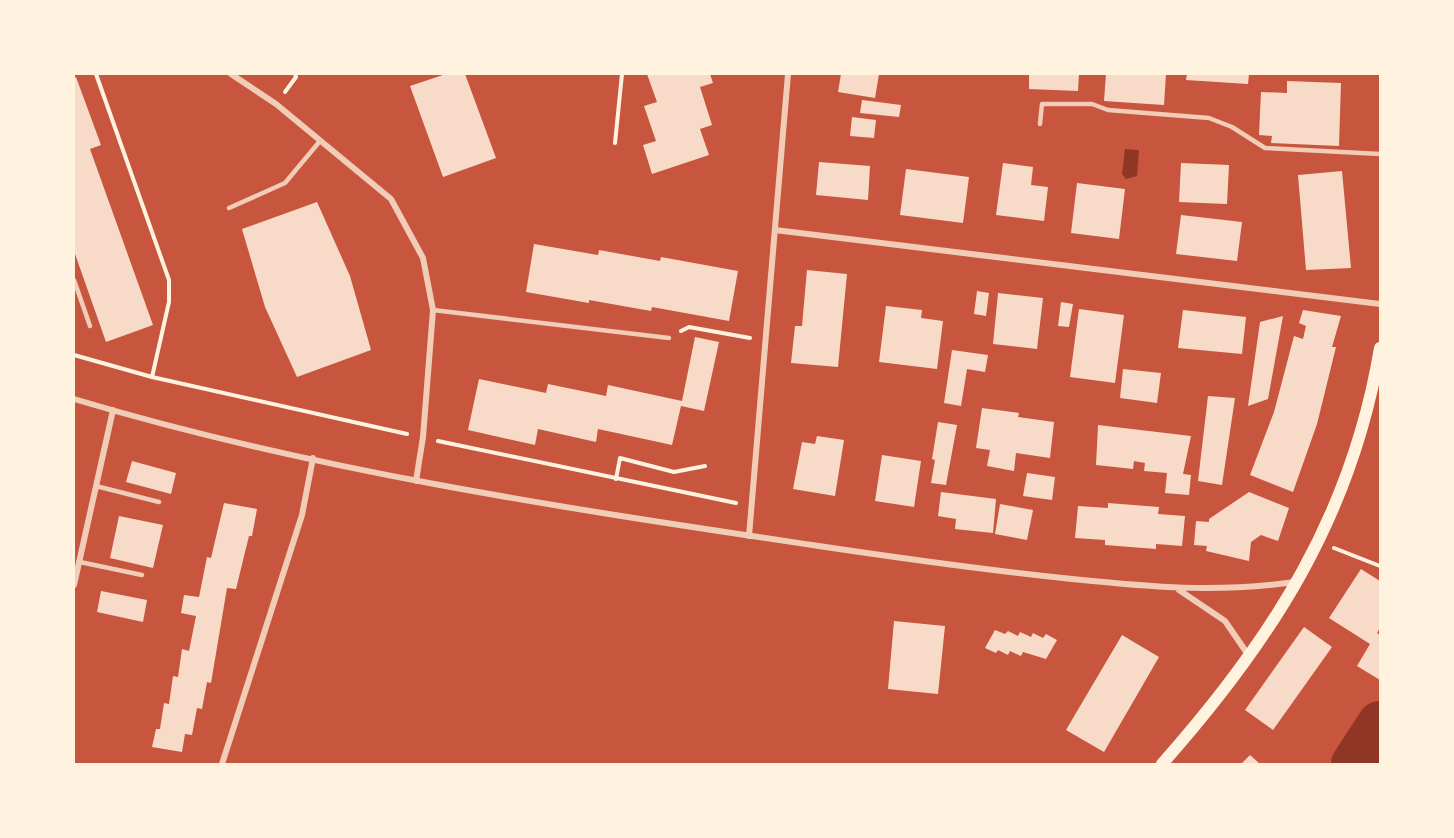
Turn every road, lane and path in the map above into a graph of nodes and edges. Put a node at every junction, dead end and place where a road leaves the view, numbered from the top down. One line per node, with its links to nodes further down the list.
1 (96, 74): 20 (path)
2 (231, 74): 6 (street)
3 (295, 74): 6 (path)
4 (622, 74): 9 (path)
5 (788, 74): 12 (street)
6 (276, 104): 8 (street)
7 (1040, 124): 10 (lane)
8 (320, 141): 11 (lane); 15 (street)
9 (615, 143)
10 (1380, 154)
11 (229, 208)
12 (775, 230): 14 (street); 18 (street)
13 (74, 280): 16 (lane)
14 (1380, 304)
15 (433, 310): 17 (lane); 26 (street)
16 (90, 326)
17 (669, 338): 18 (path)
18 (765, 341): 29 (street)
19 (1380, 348): 30 (main road)
20 (152, 377)
21 (74, 399): 22 (street)
22 (113, 410): 23 (street); 27 (street)
23 (313, 458): 26 (street); 38 (street)
24 (705, 466): 25 (path)
25 (616, 479)
26 (416, 481): 29 (street)
27 (96, 486): 28 (lane); 31 (street)
28 (159, 501)
29 (749, 536): 36 (street)
30 (1319, 543): 32 (path); 34 (main road)
31 (80, 562): 33 (lane); 35 (street)
32 (1380, 566)
33 (142, 575)
34 (1299, 582): 36 (street); 37 (main road)
35 (74, 585)
36 (1179, 590): 37 (street)
37 (1249, 657): 39 (main road)
38 (222, 765)
39 (1162, 765)

